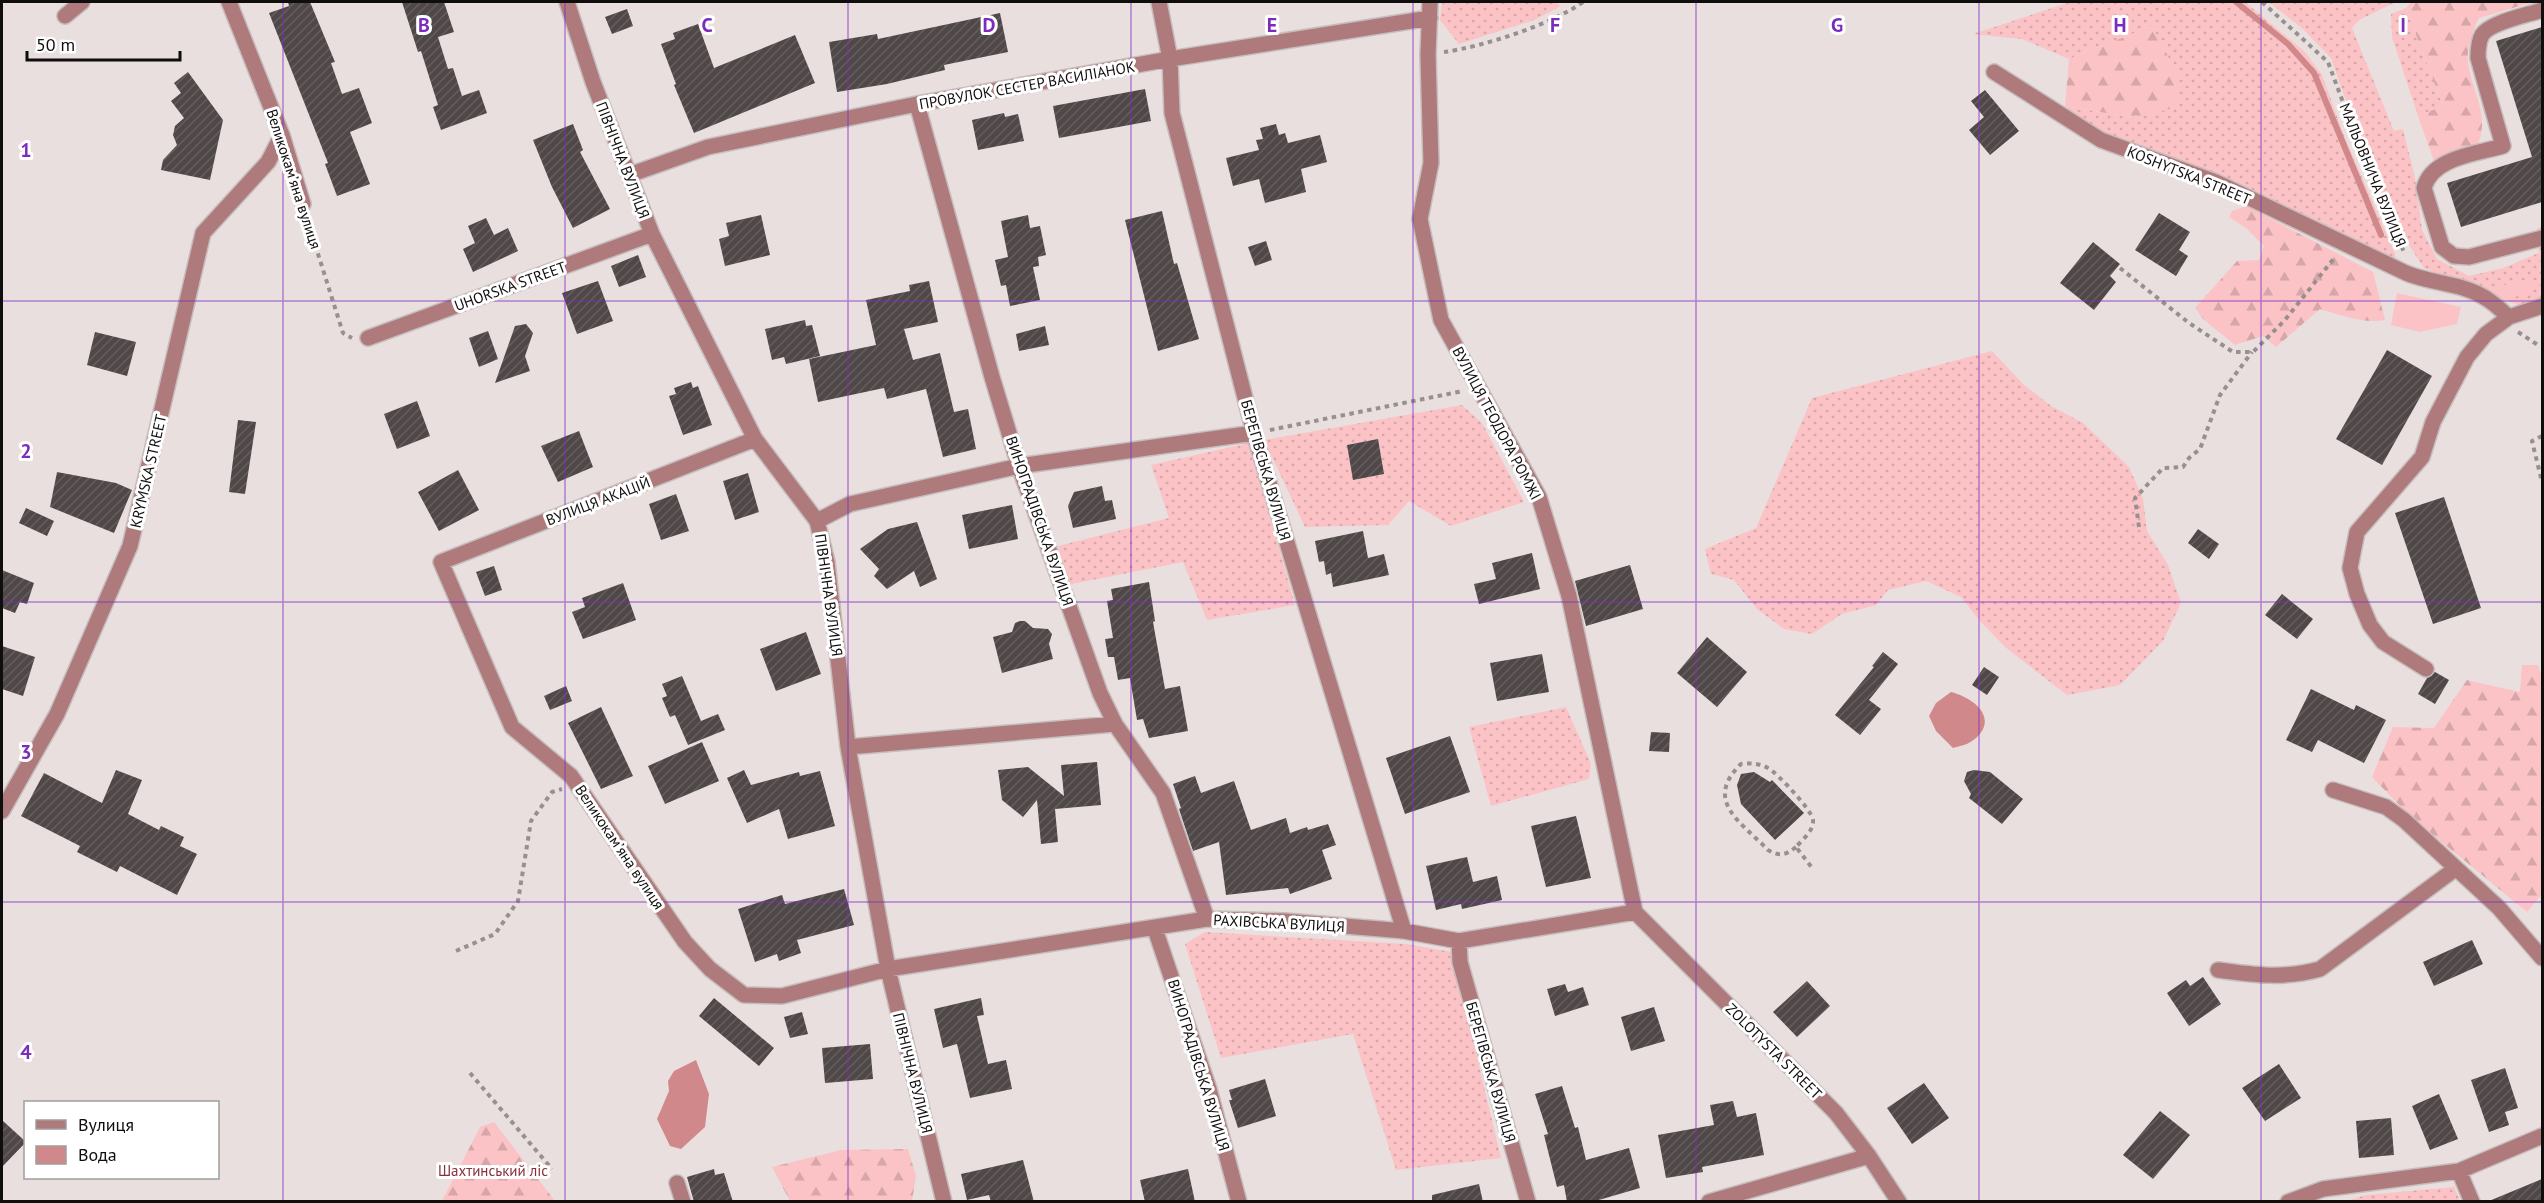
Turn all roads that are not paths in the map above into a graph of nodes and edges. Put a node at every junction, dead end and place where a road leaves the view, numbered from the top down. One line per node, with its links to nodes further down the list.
1 (82, 2): 7 (street)
2 (229, 2): 12 (street, Великокамʼяна вулиця)
3 (567, 2): 13 (street, ПІВНІЧНА ВУЛИЦЯ)
4 (1159, 2): 9 (street, БЕРЕГІВСЬКА ВУЛИЦЯ)
5 (1430, 2): 8 (street, ВУЛИЦЯ ТЕОДОРА РОМЖІ)
6 (2542, 10): 16 (street)
7 (65, 16)
8 (1430, 18): 9 (street, ПРОВУЛОК СЕСТЕР ВАСИЛІАНОК); 31 (street, ВУЛИЦЯ ТЕОДОРА РОМЖІ)
9 (1170, 58): 11 (street, ПРОВУЛОК СЕСТЕР ВАСИЛІАНОК); 20 (street, БЕРЕГІВСЬКА ВУЛИЦЯ)
10 (1994, 72): 18 (street, KOSHYTSKA STREET)
11 (917, 104): 13 (street, ПРОВУЛОК СЕСТЕР ВАСИЛІАНОК); 22 (street, ВИНОГРАДІВСЬКА ВУЛИЦЯ)
12 (282, 135): 14 (street, Великокамʼяна вулиця); 29 (street, KRYMSKA STREET)
13 (629, 175): 15 (street, ПІВНІЧНА ВУЛИЦЯ)
14 (303, 204)
15 (652, 234): 19 (street, UHORSKA STREET); 21 (street, ПІВНІЧНА ВУЛИЦЯ)
16 (2542, 238)
17 (2542, 306): 18 (street)
18 (2509, 317): 25 (street)
19 (368, 338)
20 (1254, 433): 22 (street); 34 (street, БЕРЕГІВСЬКА ВУЛИЦЯ)
21 (755, 439): 23 (street, ПІВНІЧНА ВУЛИЦЯ); 24 (street, ВУЛИЦЯ АКАЦІЙ)
22 (1019, 466): 23 (street); 26 (street, ВИНОГРАДІВСЬКА ВУЛИЦЯ)
23 (818, 520): 27 (street, ПІВНІЧНА ВУЛИЦЯ)
24 (441, 562): 37 (street, Великокамʼяна вулиця)
25 (2426, 669)
26 (1115, 724): 27 (street); 32 (street, ВИНОГРАДІВСЬКА ВУЛИЦЯ)
27 (848, 747): 37 (street, ПІВНІЧНА ВУЛИЦЯ)
28 (2333, 790): 30 (street)
29 (2, 811)
30 (2456, 869): 36 (street); 38 (street)
31 (1635, 912): 35 (street, РАХІВСЬКА ВУЛИЦЯ); 40 (street, ZOLOTYSTA STREET)
32 (1207, 920): 33 (street, РАХІВСЬКА ВУЛИЦЯ); 34 (street, РАХІВСЬКА ВУЛИЦЯ)
33 (1155, 929): 37 (street, РАХІВСЬКА ВУЛИЦЯ); 45 (street, ВИНОГРАДІВСЬКА ВУЛИЦЯ)
34 (1404, 931): 35 (street, РАХІВСЬКА ВУЛИЦЯ)
35 (1459, 942): 46 (street, БЕРЕГІВСЬКА ВУЛИЦЯ)
36 (2542, 958)
37 (888, 969): 44 (street, ПІВНІЧНА ВУЛИЦЯ)
38 (2218, 970)
39 (2542, 1136): 41 (street)
40 (1869, 1156): 47 (street); 48 (street, ZOLOTYSTA STREET)
41 (2459, 1171): 49 (street); 50 (street)
42 (677, 1183): 43 (street)
43 (682, 1202)
44 (944, 1202)
45 (1239, 1202)
46 (1528, 1202)
47 (1709, 1202)
48 (1899, 1202)
49 (2288, 1202)
50 (2472, 1202)

